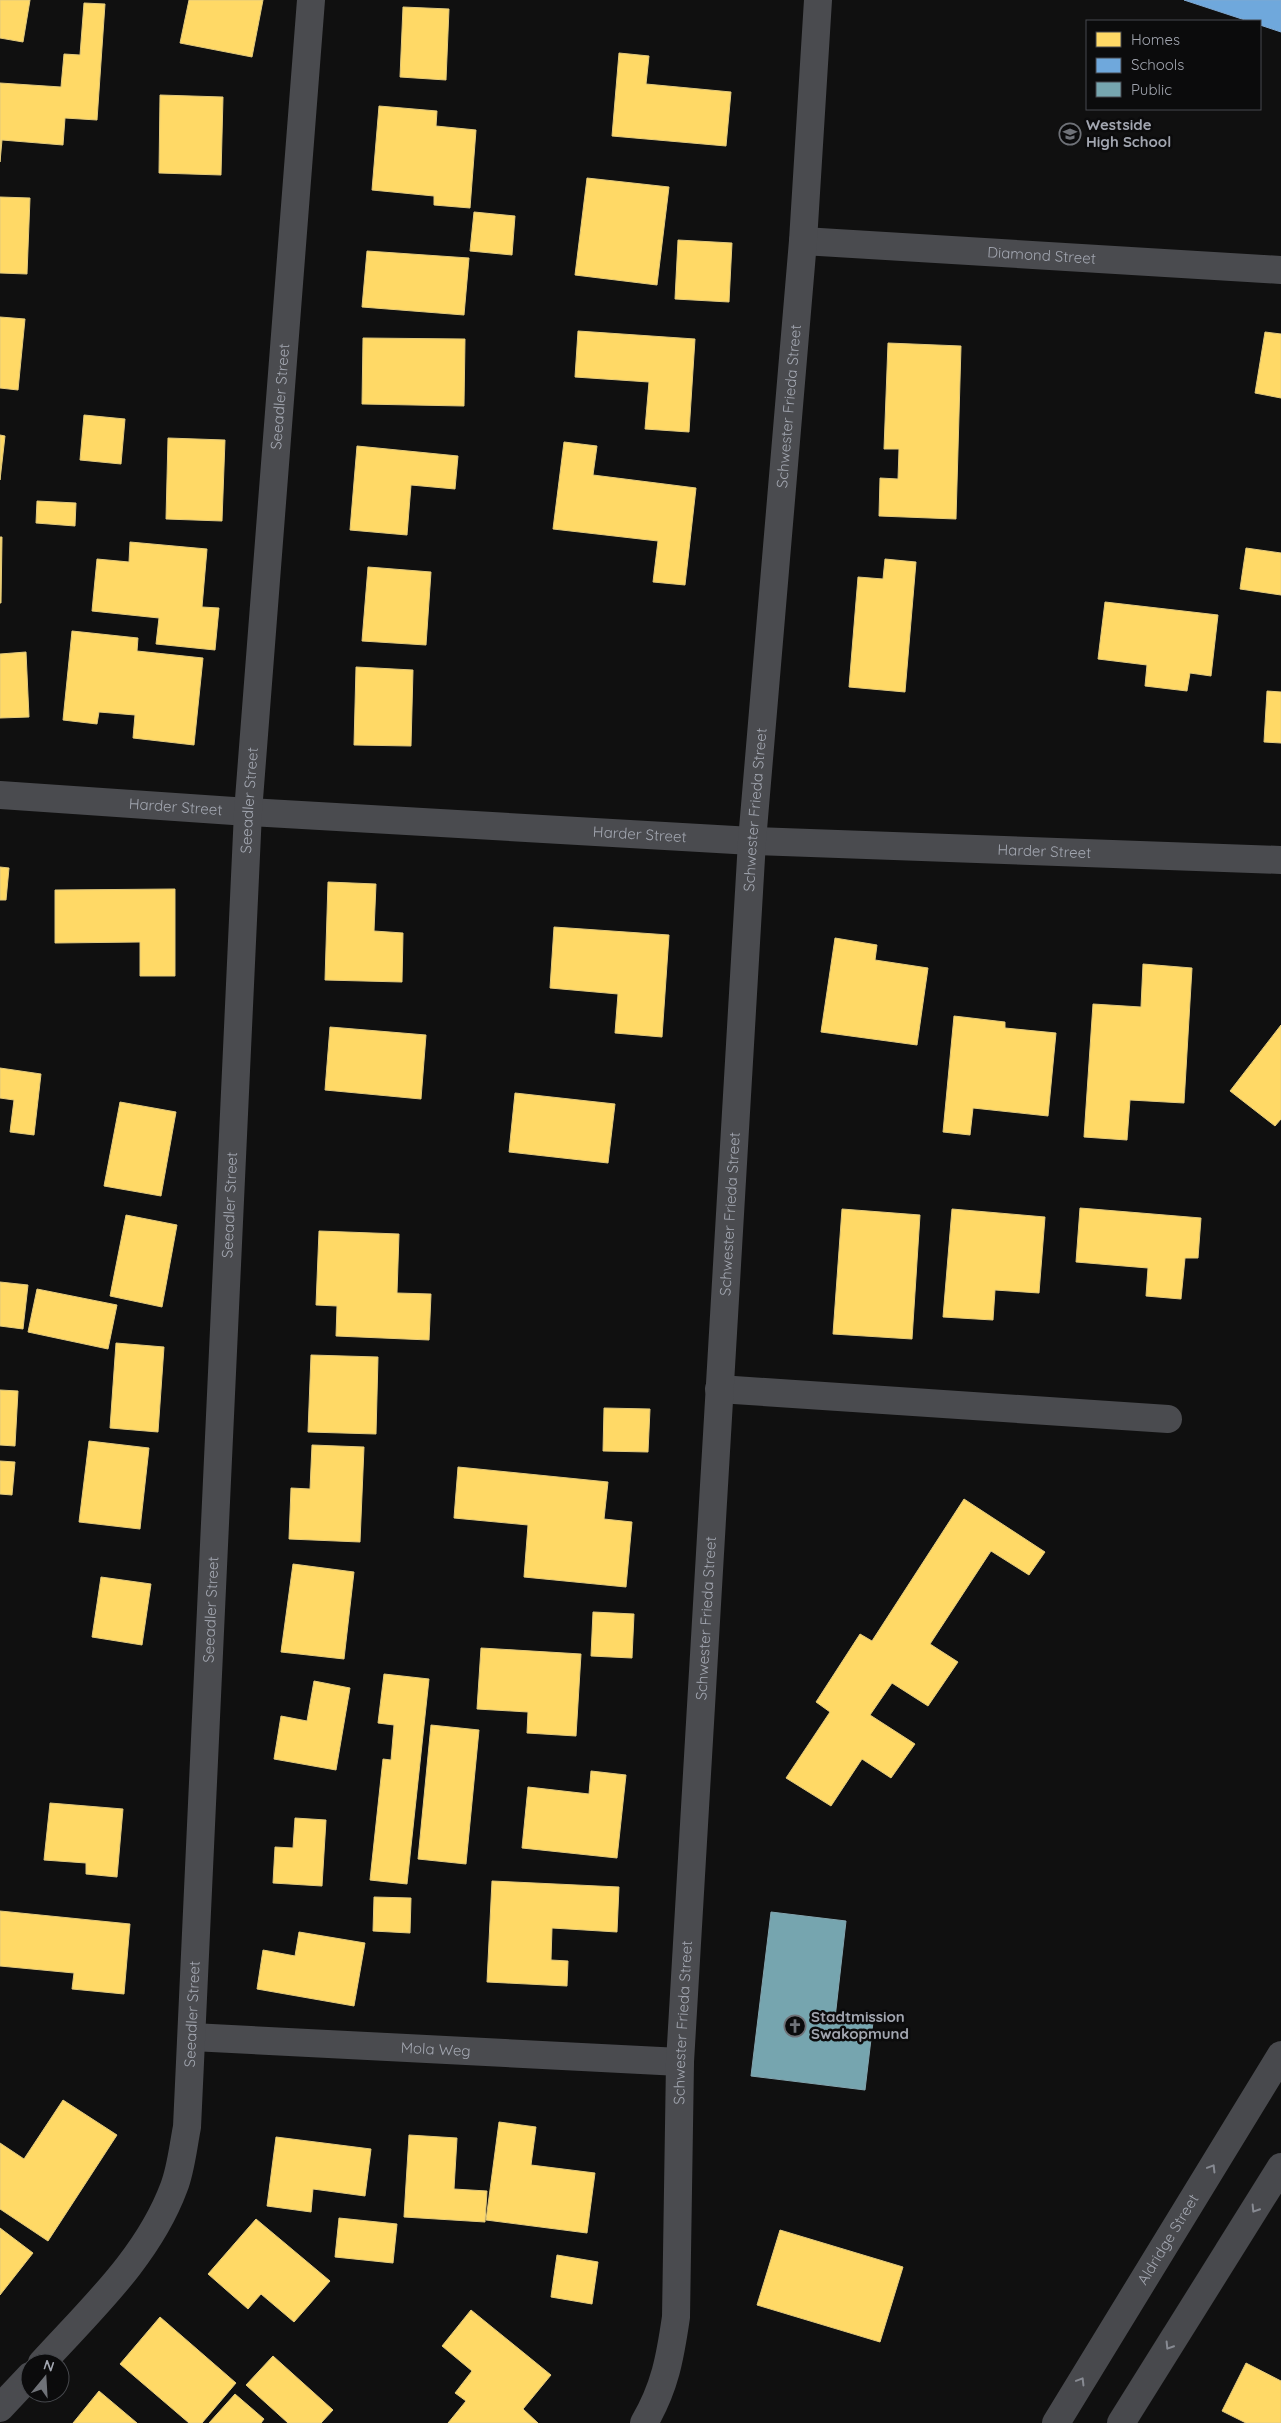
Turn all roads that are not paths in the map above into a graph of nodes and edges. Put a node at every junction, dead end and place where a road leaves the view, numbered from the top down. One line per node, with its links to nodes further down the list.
1 (311, 0): 6 (street, Seeadler Street)
2 (818, 0): 3 (street, Schwester Frieda Street)
3 (803, 241): 4 (street, Diamond Street); 7 (street, Schwester Frieda Street)
4 (1281, 270)
5 (0, 795): 6 (street, Harder Street)
6 (248, 812): 7 (street, Harder Street); 11 (street, Seeadler Street)
7 (752, 841): 8 (street, Harder Street); 9 (street, Schwester Frieda Street)
8 (1281, 860)
9 (719, 1389): 10 (street); 13 (street, Schwester Frieda Street)
10 (1168, 1419)
11 (192, 2037): 13 (street, Mola Weg); 15 (street, Seeadler Street)
12 (1281, 2055): 19 (street, Aldridge Street, one-way to 12)
13 (680, 2062): 18 (street, Schwester Frieda Street)
14 (1281, 2167): 20 (street, one-way to 20)
15 (51, 2353)
16 (20, 2387): 17 (street)
17 (0, 2408)
18 (644, 2423)
19 (1056, 2423)
20 (1120, 2423)

